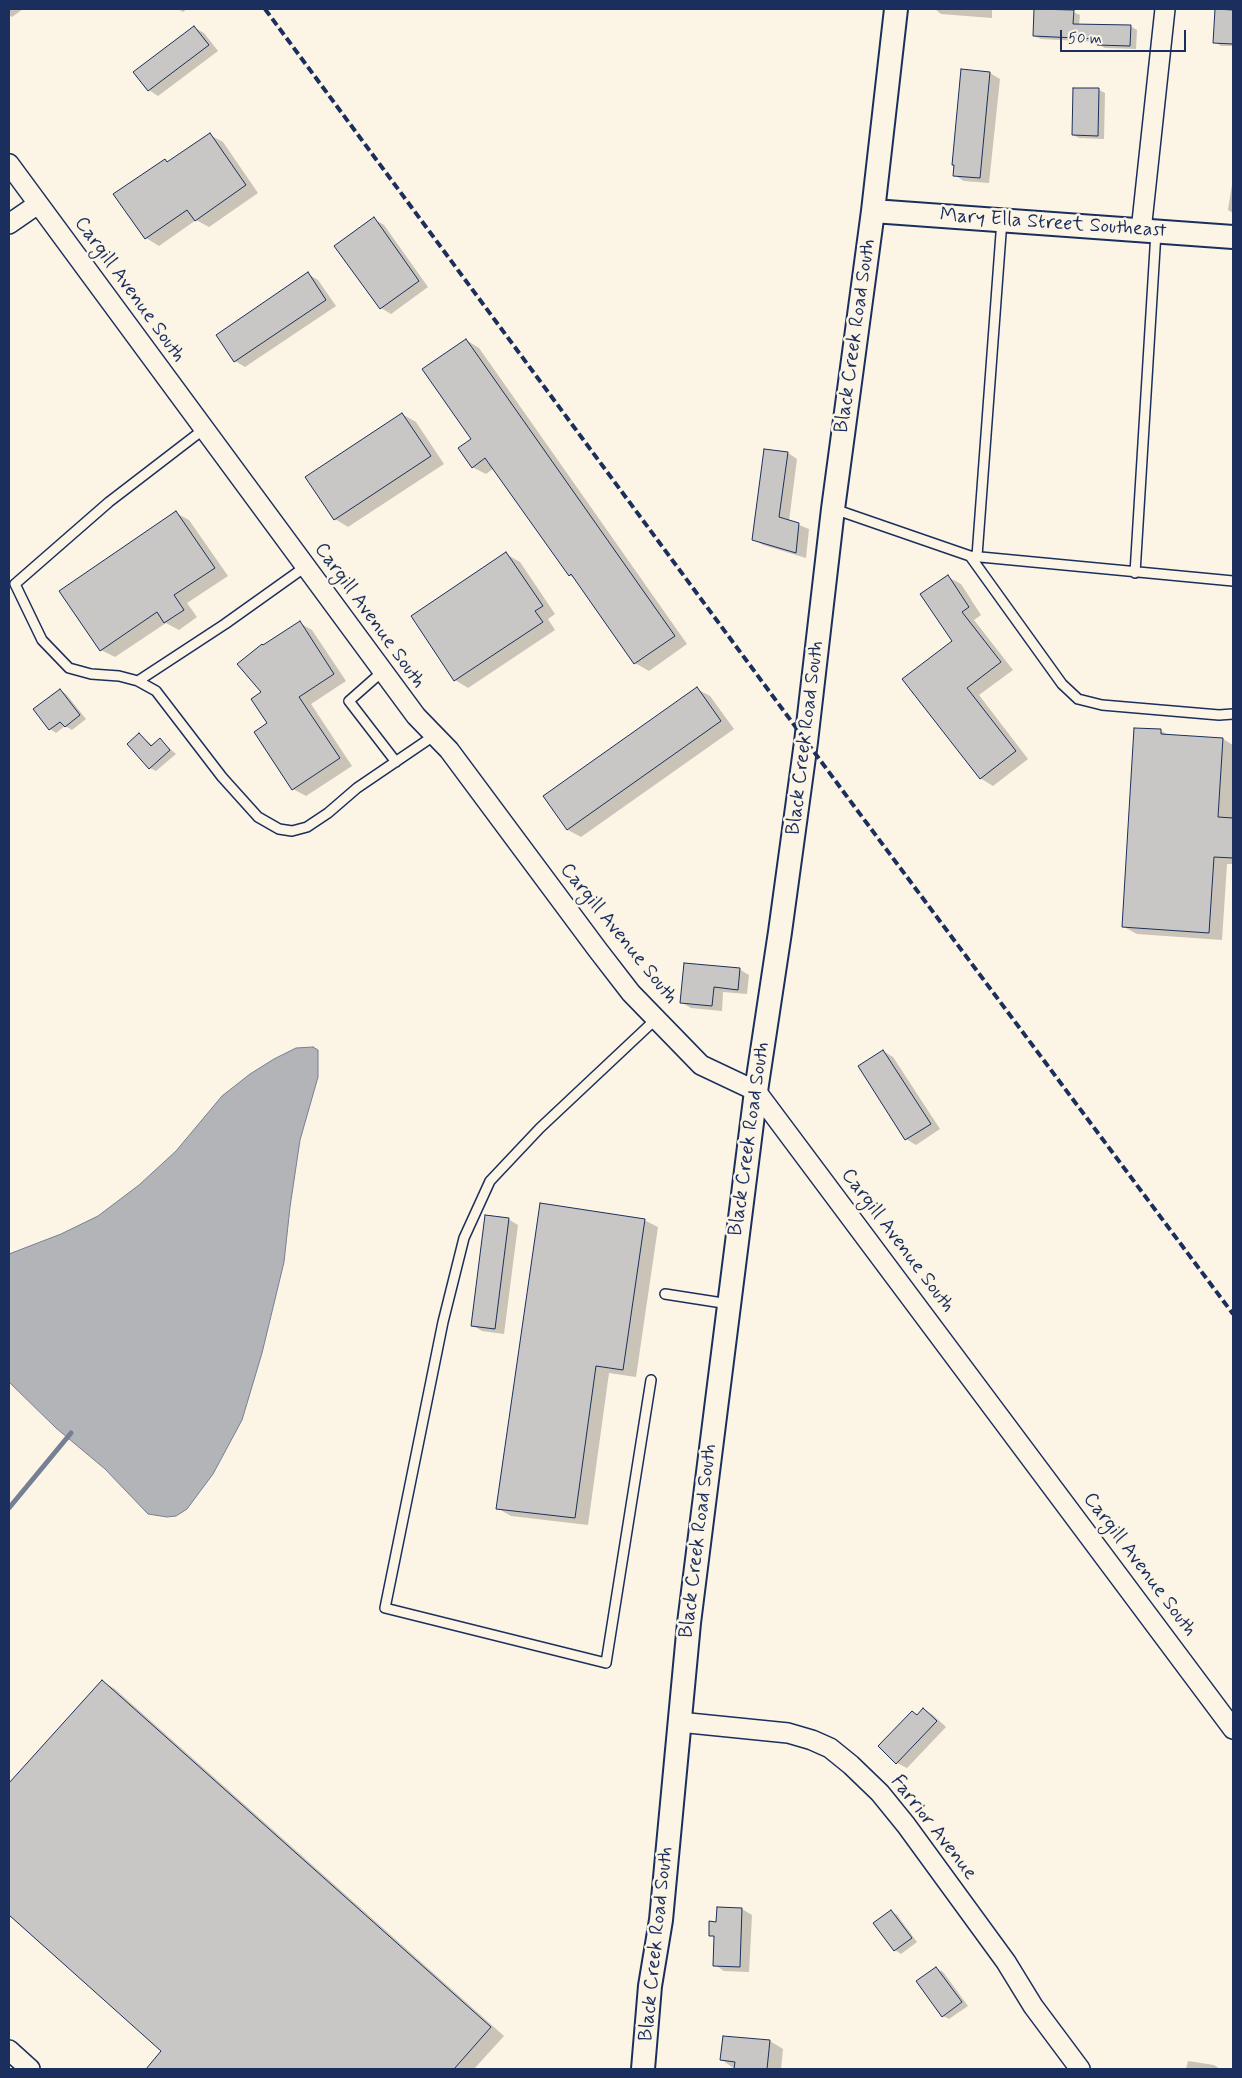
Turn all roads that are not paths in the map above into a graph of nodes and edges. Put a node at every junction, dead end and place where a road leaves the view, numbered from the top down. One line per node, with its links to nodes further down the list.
1 (896, 9): 5 (street, Black Creek Road South)
2 (1165, 9): 8 (street)
3 (9, 164): 4 (street, Cargill Avenue South)
4 (38, 204): 7 (street); 10 (street, Cargill Avenue South)
5 (873, 211): 6 (street, Mary Ella Street Southeast); 11 (street, Black Creek Road South)
6 (1002, 219): 8 (street, Mary Ella Street Southeast); 12 (lane)
7 (9, 224)
8 (1149, 231): 9 (street, Mary Ella Street Southeast); 14 (lane)
9 (1233, 237)
10 (204, 429): 13 (street, Cargill Avenue South); 17 (lane)
11 (834, 508): 12 (lane); 22 (street, Black Creek Road South)
12 (974, 556): 14 (lane); 18 (lane)
13 (306, 567): 16 (street, Cargill Avenue South); 17 (lane)
14 (1135, 573): 15 (lane)
15 (1233, 581)
16 (383, 672): 19 (street, Cargill Avenue South); 20 (lane)
17 (138, 681): 20 (lane)
18 (1233, 714)
19 (435, 735): 20 (lane); 21 (street, Cargill Avenue South)
20 (396, 762)
21 (656, 1019): 22 (street, Cargill Avenue South); 25 (lane)
22 (756, 1091): 24 (street, Black Creek Road South); 27 (street, Cargill Avenue South)
23 (665, 1294): 24 (lane)
24 (729, 1304): 26 (street, Black Creek Road South)
25 (652, 1380)
26 (679, 1722): 30 (street, Black Creek Road South); 31 (street, Farrior Avenue)
27 (1233, 1729)
28 (9, 2050): 29 (street)
29 (30, 2069)
30 (643, 2069)
31 (1080, 2069)

